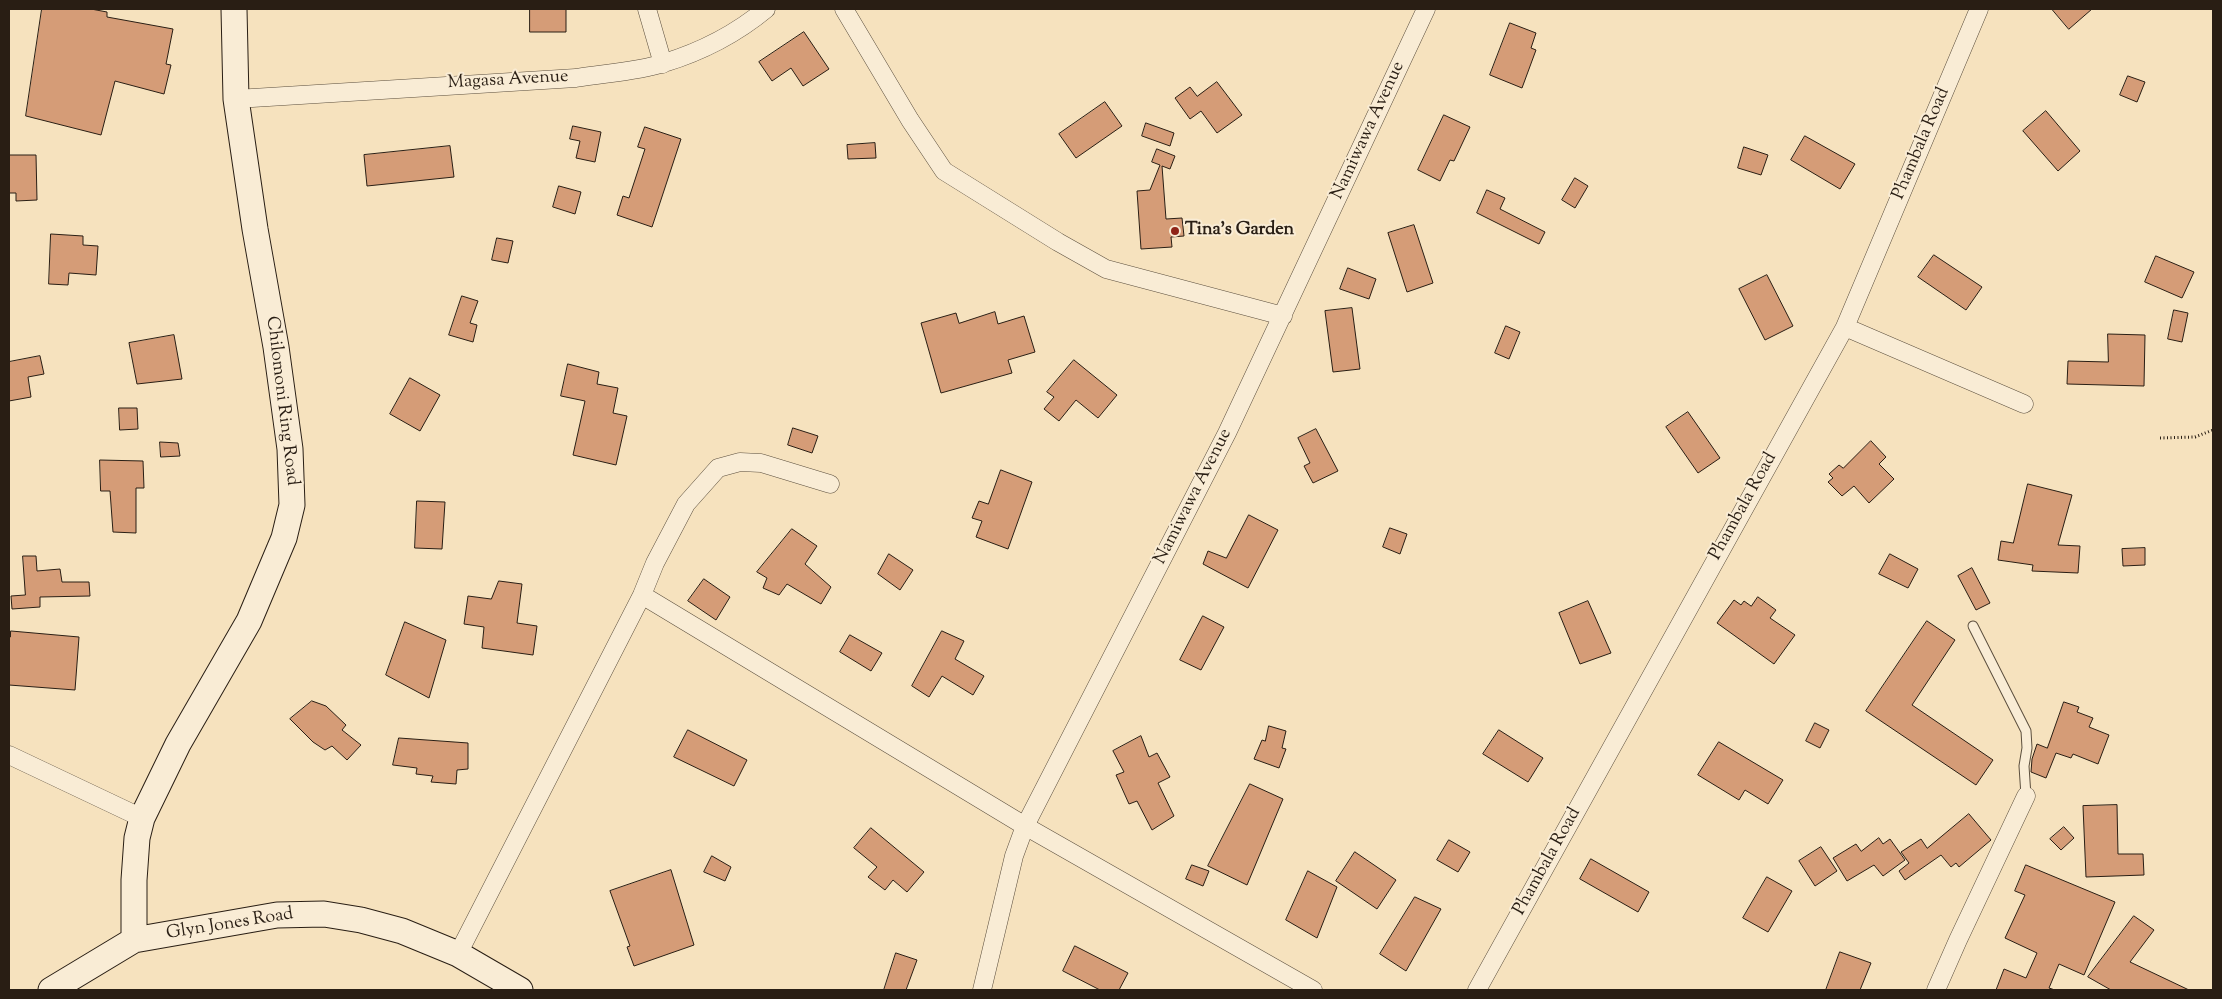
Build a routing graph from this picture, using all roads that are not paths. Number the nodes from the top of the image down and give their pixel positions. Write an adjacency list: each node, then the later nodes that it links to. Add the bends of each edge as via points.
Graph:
1 (234, 9): 8 (street, Chilomoni Ring Road)
2 (647, 9): 7 (street)
3 (766, 9): 7 (street, Magasa Avenue, via 709,45)
4 (844, 9): 9 (street, via 944,171 1106,269)
5 (1426, 9): 9 (street, Namiwawa Avenue)
6 (1979, 9): 10 (street, Phambala Road)
7 (663, 64): 8 (street, Magasa Avenue, via 576,78)
8 (236, 99): 17 (street, Chilomoni Ring Road, via 276,347 290,449 292,505 284,538 249,621 178,744)
9 (1283, 316): 18 (street, Namiwawa Avenue, via 1227,434)
10 (1844, 327): 11 (street); 25 (street, Phambala Road)
11 (2024, 404)
12 (830, 484): 13 (street, via 761,463 740,462 718,468 686,504 655,563)
13 (642, 596): 18 (street); 20 (street)
14 (1973, 626): 16 (lane, via 2026,731)
15 (9, 755): 17 (street)
16 (2026, 796): 26 (street)
17 (142, 818): 19 (street, Chilomoni Ring Road, via 134,880)
18 (1025, 826): 23 (street, Namiwawa Avenue, via 1014,856); 24 (street)
19 (134, 940): 20 (street, Glyn Jones Road, via 277,915 324,914 402,932); 21 (street)
20 (458, 954): 22 (street, Glyn Jones Road)
21 (51, 990)
22 (520, 990)
23 (982, 990)
24 (1313, 990)
25 (1477, 990)
26 (1936, 990)

